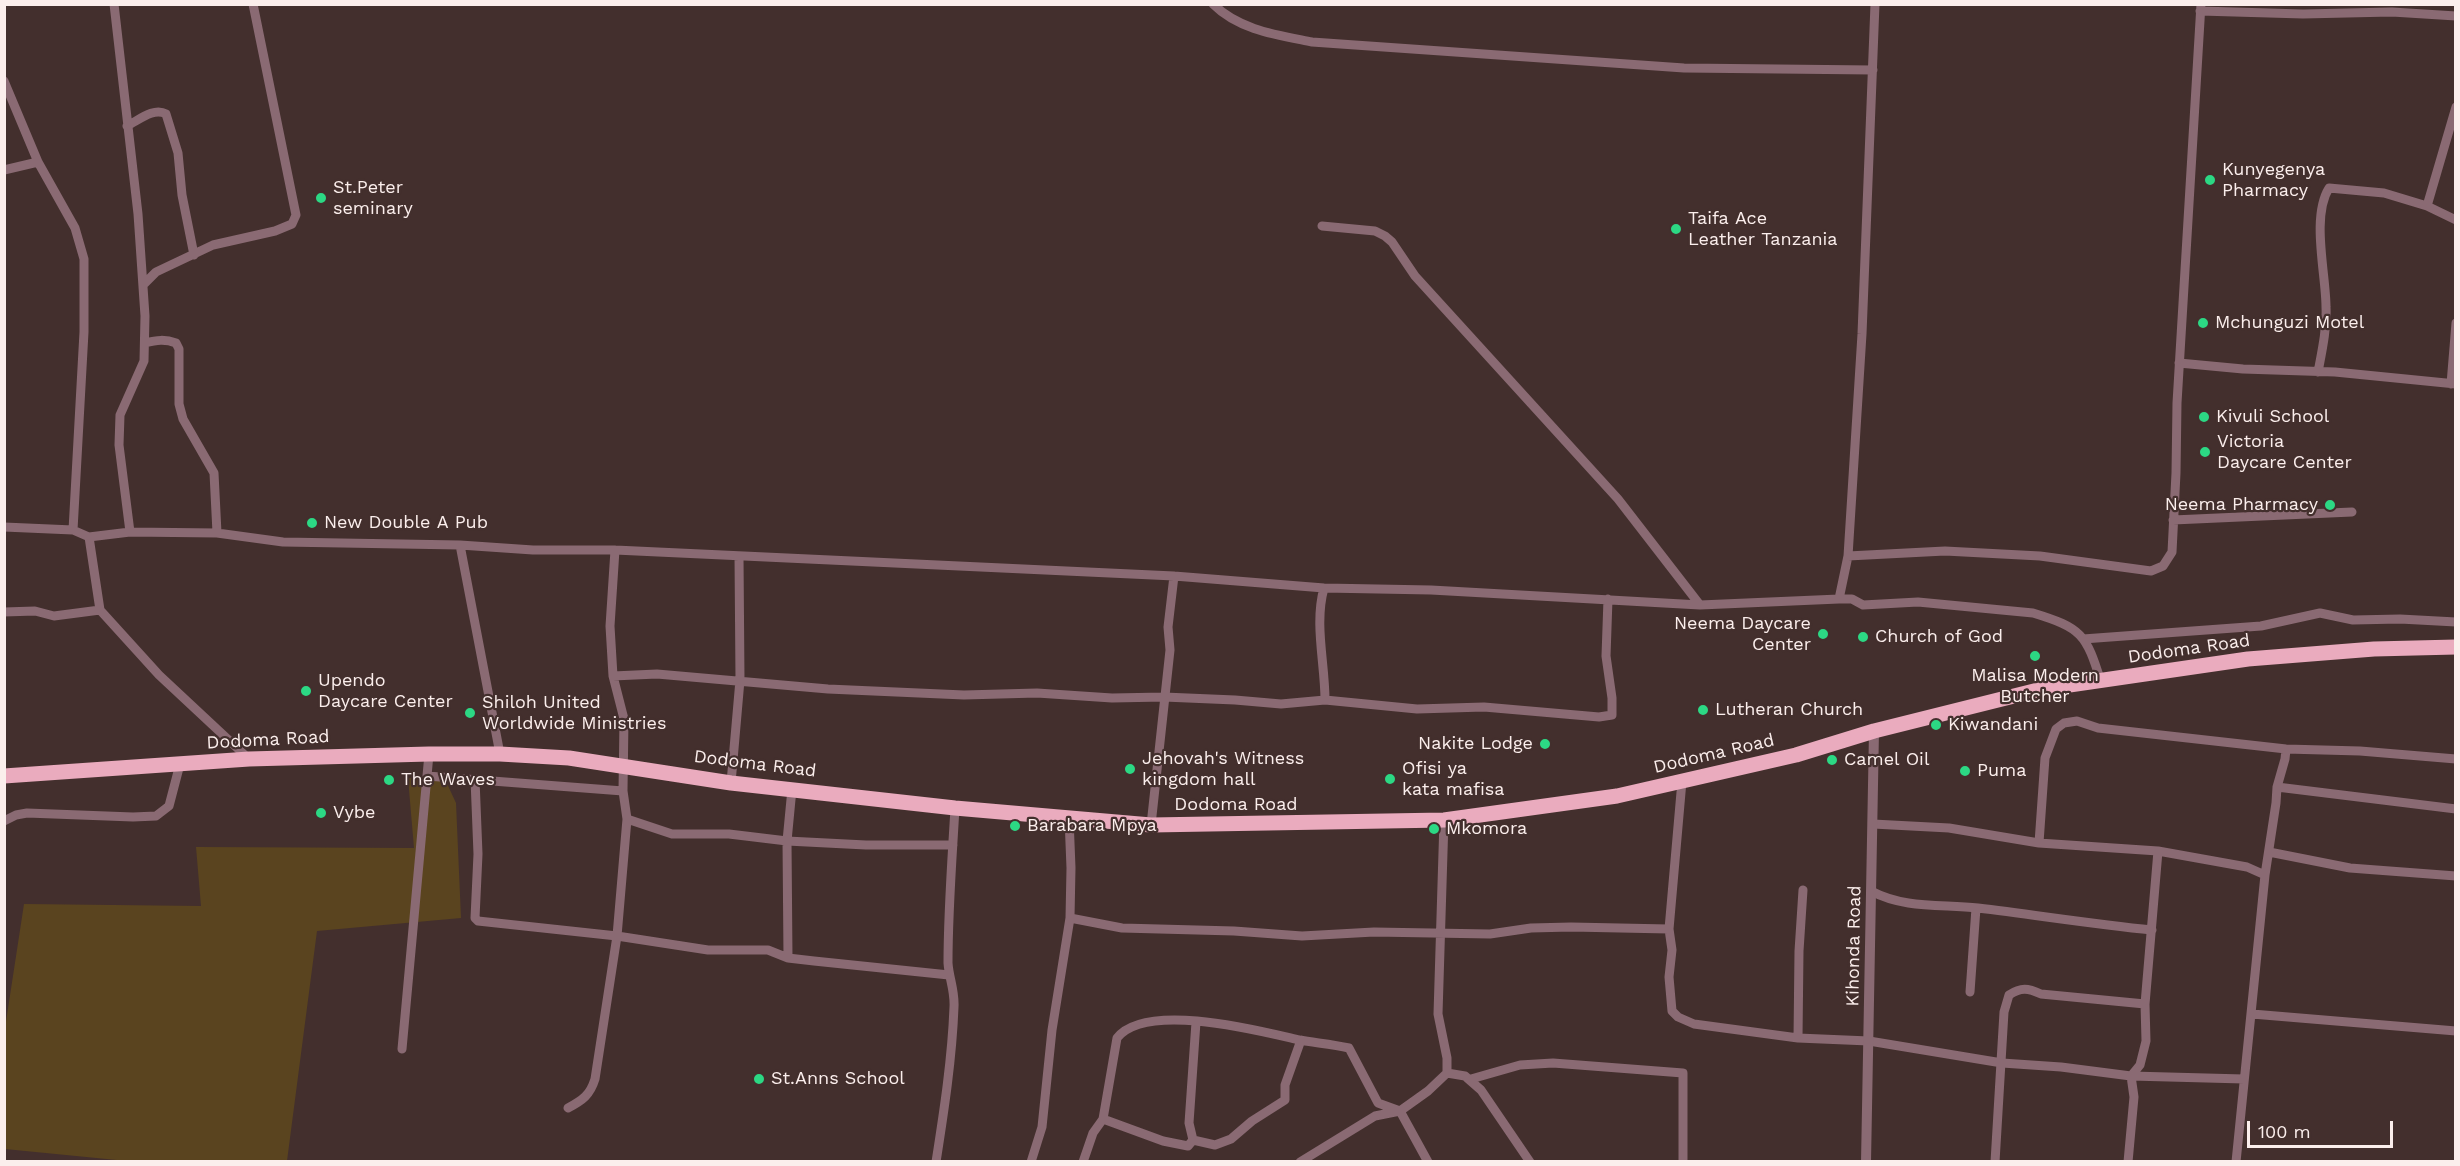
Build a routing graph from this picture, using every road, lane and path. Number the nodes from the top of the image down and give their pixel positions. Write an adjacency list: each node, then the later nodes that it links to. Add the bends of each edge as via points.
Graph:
1 (114, 4): 11 (street)
2 (253, 4): 17 (street, via 296,215 292,224 284,228 219,243)
3 (1213, 4): 8 (street, via 1220,12 1263,33 1312,42 1684,68)
4 (1875, 4): 8 (street)
5 (2201, 8): 6 (street, via 2303,14); 21 (street)
6 (2392, 8): 7 (street)
7 (2456, 16)
8 (1873, 70): 34 (street)
9 (4, 81): 12 (street)
10 (2456, 107): 14 (street)
11 (127, 126): 17 (street, via 149,114 166,114 178,153); 18 (street)
12 (38, 162): 13 (street); 27 (street, via 75,228 86,271)
13 (4, 170)
14 (2427, 206): 15 (street); 22 (street, via 2384,193 2328,188 2320,233 2326,308)
15 (2456, 220)
16 (1322, 225): 39 (street, via 1375,231 1392,242 1415,276 1618,499)
17 (194, 255): 18 (street, via 156,272)
18 (143, 285): 20 (street)
19 (2456, 323): 23 (street)
20 (146, 343): 28 (street, via 144,361 120,416 119,445); 29 (street, via 162,339 177,343 178,404 214,473)
21 (2179, 363): 22 (street); 25 (street)
22 (2319, 372): 23 (street)
23 (2453, 384)
24 (2352, 512): 25 (street)
25 (2173, 520): 34 (street, via 2172,552 2163,566 2151,572 2016,554 1945,551)
26 (4, 526): 27 (street)
27 (73, 530): 30 (street)
28 (130, 532): 29 (street); 30 (street)
29 (217, 533): 31 (street, via 283,542)
30 (89, 537): 40 (street)
31 (460, 545): 32 (street); 53 (street)
32 (615, 550): 33 (street); 45 (street, via 610,626)
33 (739, 556): 35 (street); 46 (street)
34 (1848, 556): 38 (street)
35 (1174, 576): 36 (street); 48 (street)
36 (1324, 588): 37 (street); 49 (street, via 1319,620)
37 (1608, 599): 39 (street); 49 (street, via 1606,656 1612,716 1484,707 1417,709)
38 (1839, 599): 39 (street); 43 (street, via 1852,599 1863,605 1918,602 2033,614 2077,631)
39 (1700, 605)
40 (100, 610): 41 (street, via 54,616 35,611); 54 (street, via 159,675)
41 (4, 612)
42 (2456, 622): 43 (street, via 2353,620 2320,613 2261,626)
43 (2083, 639): 47 (street, via 2091,650)
44 (2456, 648): 47 (highway, Dodoma Road, via 2374,649 2248,659)
45 (613, 676): 46 (street, via 657,674); 57 (street, via 624,719)
46 (740, 680): 48 (street, via 828,689 964,695); 62 (street)
47 (2101, 682): 50 (highway, Dodoma Road, via 2042,689)
48 (1164, 697): 49 (street, via 1281,704); 73 (street)
49 (1325, 700)
50 (1874, 731): 61 (highway, Dodoma Road); 72 (street, Kihonda Road)
51 (2286, 748): 55 (street); 63 (street); 75 (street, via 2098,728 2084,722 2064,723 2056,729 2045,758)
52 (429, 754): 53 (highway, Dodoma Road); 54 (highway, Dodoma Road); 59 (street)
53 (500, 754): 57 (highway, Dodoma Road)
54 (249, 759): 56 (highway, Dodoma Road)
55 (2456, 759)
56 (180, 764): 58 (highway, Dodoma Road); 71 (street, via 169,806 156,816 27,813)
57 (624, 766): 62 (highway, Dodoma Road); 65 (street)
58 (4, 776)
59 (427, 776): 60 (street); 99 (street)
60 (475, 779): 65 (street); 88 (street, via 475,918)
61 (1682, 781): 70 (highway, Dodoma Road, via 1617,796); 85 (street)
62 (730, 783): 64 (highway, Dodoma Road)
63 (2277, 787): 67 (street); 78 (street)
64 (792, 789): 66 (highway, Dodoma Road); 74 (street)
65 (623, 791): 69 (street)
66 (955, 808): 68 (highway, Dodoma Road); 76 (street)
67 (2456, 809)
68 (1069, 818): 73 (highway, Dodoma Road); 84 (street)
69 (627, 819): 74 (street, via 672,834 729,834); 88 (street)
70 (1444, 820): 73 (highway, Dodoma Road); 87 (street)
71 (4, 821)
72 (1873, 824): 75 (street, via 1949,828); 82 (street, Kihonda Road)
73 (1150, 825)
74 (787, 841): 76 (street); 89 (street)
75 (2039, 843): 77 (street)
76 (953, 845): 90 (street)
77 (2158, 851): 79 (street, via 2247,867); 86 (street)
78 (2269, 852): 79 (street); 80 (street, via 2350,867)
79 (2265, 875): 93 (street)
80 (2456, 876)
81 (1803, 890): 96 (street)
82 (1870, 891): 83 (street, via 1889,901); 98 (street, Kihonda Road)
83 (1976, 908): 86 (street); 91 (street)
84 (1070, 918): 87 (street, via 1122,928 1302,936); 110 (street, via 1042,1127)
85 (1669, 929): 87 (street, via 1570,927 1490,934); 96 (street, via 1670,997 1672,1011 1678,1017 1694,1024)
86 (2152, 930): 92 (street)
87 (1440, 932): 101 (street, via 1438,1014)
88 (617, 936): 89 (street, via 708,950 768,950); 105 (street, via 595,1079 585,1099)
89 (788, 958): 90 (street)
90 (948, 975): 109 (street, via 954,988 954,1007)
91 (1970, 992)
92 (2145, 1004): 100 (street, via 2041,994 2029,988 2018,990 2009,995 2005,1004); 102 (street, via 2144,1050)
93 (2252, 1014): 95 (street); 104 (street)
94 (1196, 1022): 97 (street, via 1247,1027); 107 (street, via 1143,1023 1121,1033 1114,1051); 108 (street, via 1189,1123)
95 (2456, 1030)
96 (1798, 1038): 98 (street)
97 (1300, 1040): 106 (street, via 1349,1048 1378,1103); 108 (street, via 1285,1085 1286,1100 1231,1139 1215,1145)
98 (1869, 1041): 100 (street); 116 (street, Kihonda Road)
99 (402, 1049)
100 (2002, 1063): 102 (street); 117 (street)
101 (1446, 1072): 103 (street); 106 (street)
102 (2132, 1076): 104 (street); 118 (street)
103 (1471, 1079): 114 (street); 115 (street, via 1520,1065 1560,1063 1683,1073)
104 (2244, 1079): 119 (street)
105 (568, 1108)
106 (1400, 1111): 112 (street, via 1375,1116); 113 (street)
107 (1103, 1119): 108 (street, via 1163,1141 1188,1146); 111 (street, via 1093,1133)
108 (1193, 1140)
109 (936, 1161)
110 (1030, 1161)
111 (1083, 1161)
112 (1300, 1161)
113 (1428, 1161)
114 (1530, 1161)
115 (1683, 1161)
116 (1866, 1161)
117 (1995, 1161)
118 (2128, 1161)
119 (2236, 1161)

